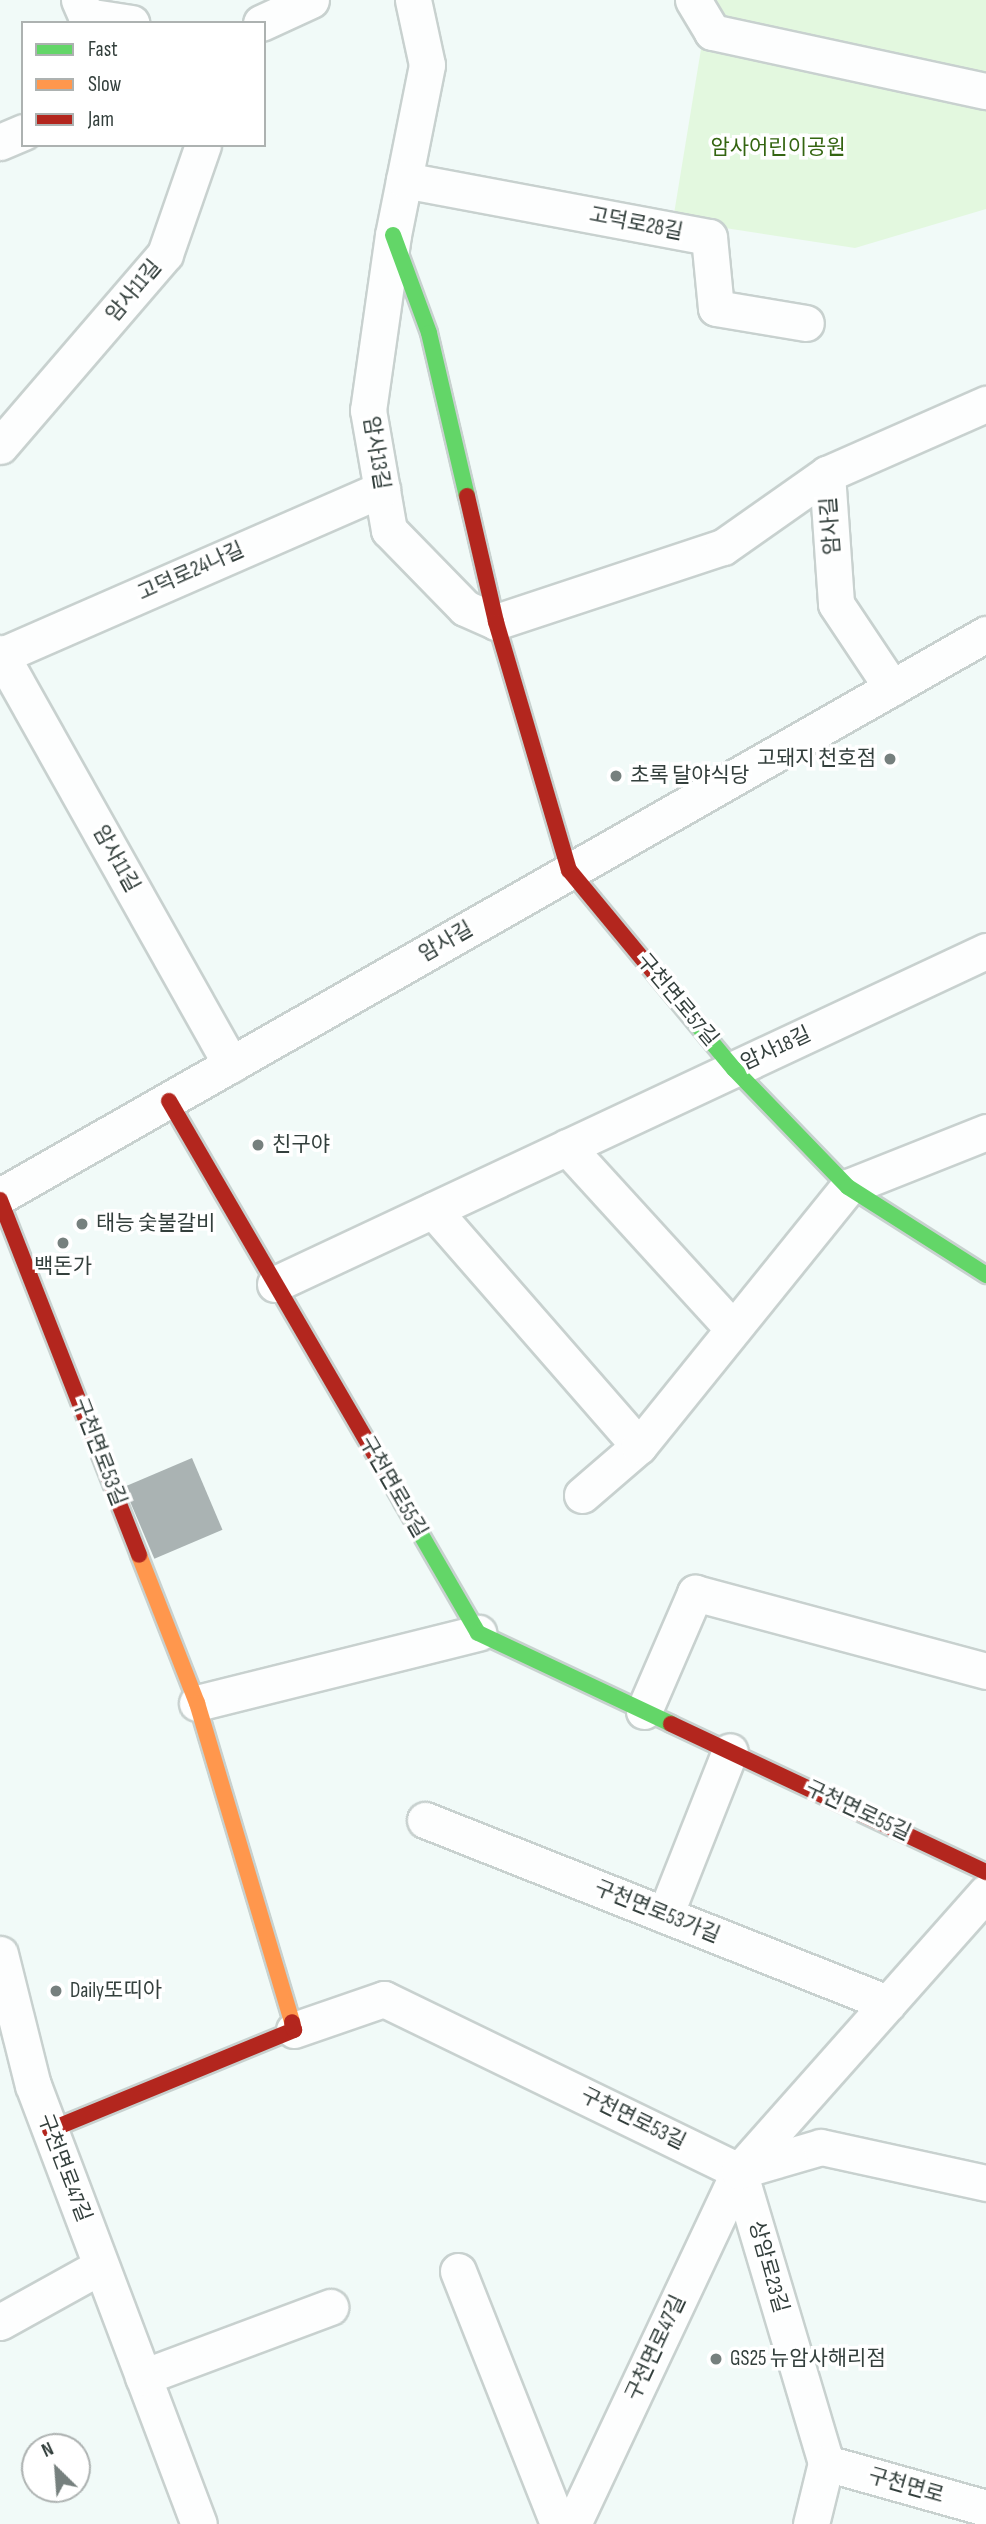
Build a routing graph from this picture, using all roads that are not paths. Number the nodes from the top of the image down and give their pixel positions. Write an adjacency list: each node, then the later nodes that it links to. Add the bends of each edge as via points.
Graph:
1 (79, 0): 5 (street, via 86,16)
2 (311, 0): 6 (street)
3 (414, 0): 11 (street, 암사13길, via 427,65)
4 (694, 0): 7 (street, via 712,32)
5 (118, 21)
6 (265, 21)
7 (986, 91)
8 (21, 133): 9 (street)
9 (0, 142)
10 (201, 147): 15 (street, 암사11길, via 164,254)
11 (404, 180): 12 (street, 암사13길); 13 (street, 고덕로28길, via 709,237 716,308)
12 (393, 235): 17 (street, 암사13길, via 368,410); 18 (street, via 429,332)
13 (806, 323)
14 (986, 404): 16 (street, 암사길)
15 (0, 446)
16 (827, 474): 18 (street, 암사길, via 723,547); 21 (street, 암사길, via 836,604)
17 (382, 489): 18 (street, 암사13길, via 389,530 465,608); 20 (street, 고덕로24나길)
18 (496, 622): 22 (street)
19 (986, 634): 21 (street, 암사길)
20 (0, 655): 24 (street, 암사11길)
21 (892, 688): 22 (street, 암사길)
22 (569, 870): 24 (street, 암사길); 25 (street, 구천면로57길)
23 (986, 951): 25 (street, 암사18길)
24 (231, 1066): 26 (street, 암사길)
25 (734, 1069): 28 (street, 암사18길); 29 (street, 구천면로57길)
26 (169, 1101): 30 (street, 암사길); 33 (street, 구천면로55길)
27 (986, 1132): 29 (street)
28 (567, 1147): 31 (street, 암사18길); 34 (street)
29 (848, 1186): 32 (street, 구천면로57길); 34 (street)
30 (0, 1198): 39 (street, 구천면로53길)
31 (433, 1210): 33 (street, 암사18길); 35 (street)
32 (986, 1275)
33 (275, 1284): 37 (street, 구천면로55길)
34 (733, 1329): 35 (street)
35 (639, 1446): 36 (street)
36 (582, 1495)
37 (478, 1633): 39 (street); 40 (street, 구천면로55길)
38 (986, 1671): 40 (street, via 695,1593)
39 (197, 1703): 48 (street, 구천면로53길)
40 (644, 1711): 41 (street, 구천면로55길)
41 (730, 1751): 43 (street, 구천면로55길); 45 (street)
42 (425, 1820): 45 (street, 구천면로53가길)
43 (986, 1872)
44 (986, 1893): 47 (street)
45 (665, 1915): 47 (street, 구천면로53가길)
46 (0, 1954): 49 (street, 구천면로47길)
47 (888, 2003): 50 (street)
48 (294, 2030): 49 (street, 구천면로53길); 50 (street, 구천면로53길, via 384,1999)
49 (50, 2130): 52 (street, 구천면로47길)
50 (739, 2171): 51 (street, via 821,2147); 57 (street, 상암로23길); 61 (street, 구천면로47길)
51 (986, 2183)
52 (101, 2266): 55 (street); 56 (street, 구천면로47길)
53 (458, 2271): 60 (street)
54 (330, 2307): 56 (street)
55 (0, 2322)
56 (143, 2378): 59 (street, 구천면로47길)
57 (825, 2463): 58 (street, 구천면로); 62 (street, 상암로23길)
58 (986, 2508)
59 (199, 2524)
60 (558, 2524)
61 (573, 2524)
62 (811, 2524)

